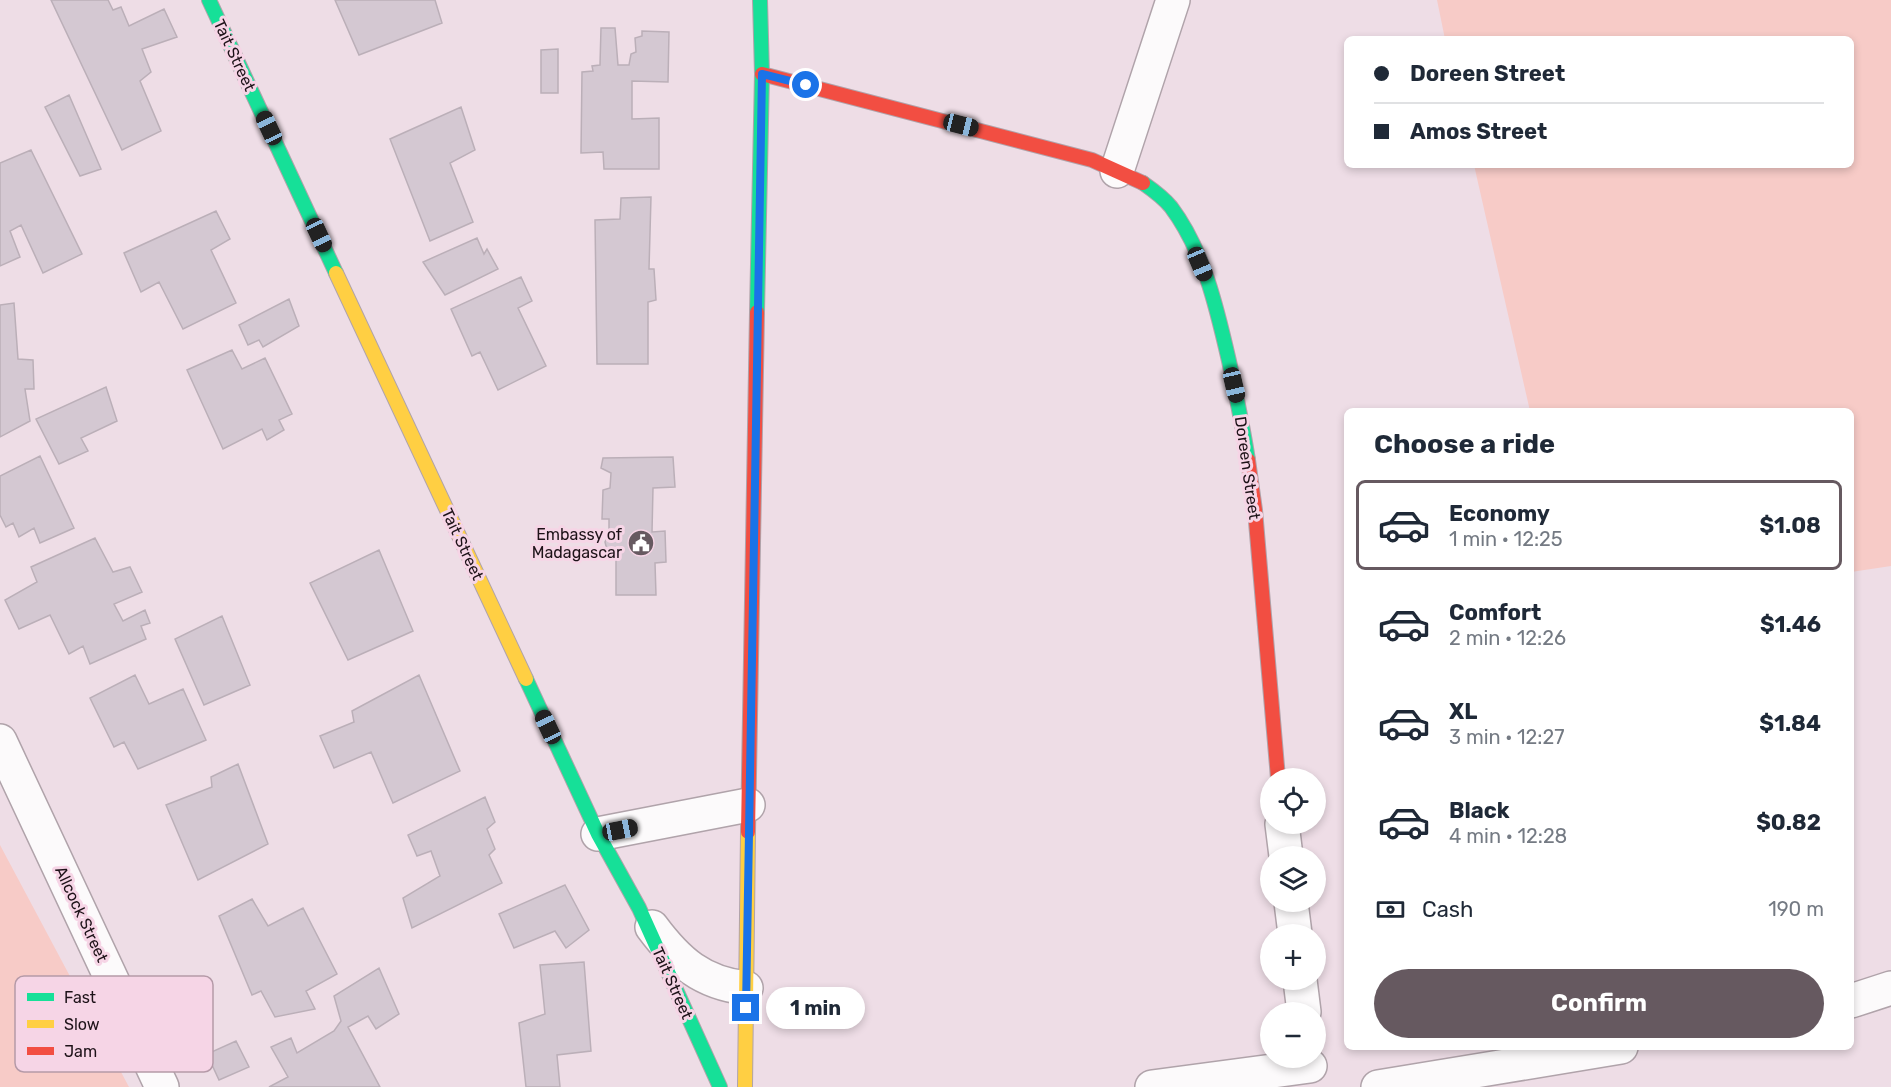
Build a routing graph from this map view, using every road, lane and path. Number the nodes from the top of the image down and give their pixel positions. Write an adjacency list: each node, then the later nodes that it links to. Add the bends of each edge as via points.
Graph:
1 (209, 0): 9 (street, Tait Street)
2 (760, 0): 4 (street)
3 (1173, 0): 5 (street)
4 (762, 74): 5 (street, Doreen Street, via 1005,136 1092,160); 8 (street)
5 (1117, 171): 7 (street, Doreen Street, via 1137,179 1170,206 1187,232 1221,327 1243,424 1255,510)
6 (0, 741): 11 (street, Allcock Street)
7 (1277, 768)
8 (748, 805): 9 (street); 12 (street)
9 (598, 834): 10 (street, Tait Street)
10 (639, 908): 12 (street, via 667,947 685,964 716,983); 19 (street, Tait Street)
11 (110, 976)
12 (746, 988): 20 (street)
13 (1891, 988): 14 (street)
14 (1854, 1000)
15 (1603, 1050): 22 (street)
16 (1310, 1070): 21 (street)
17 (155, 1072): 18 (street, Allcock Street)
18 (162, 1087)
19 (720, 1087)
20 (745, 1087)
21 (1152, 1087)
22 (1377, 1087)

